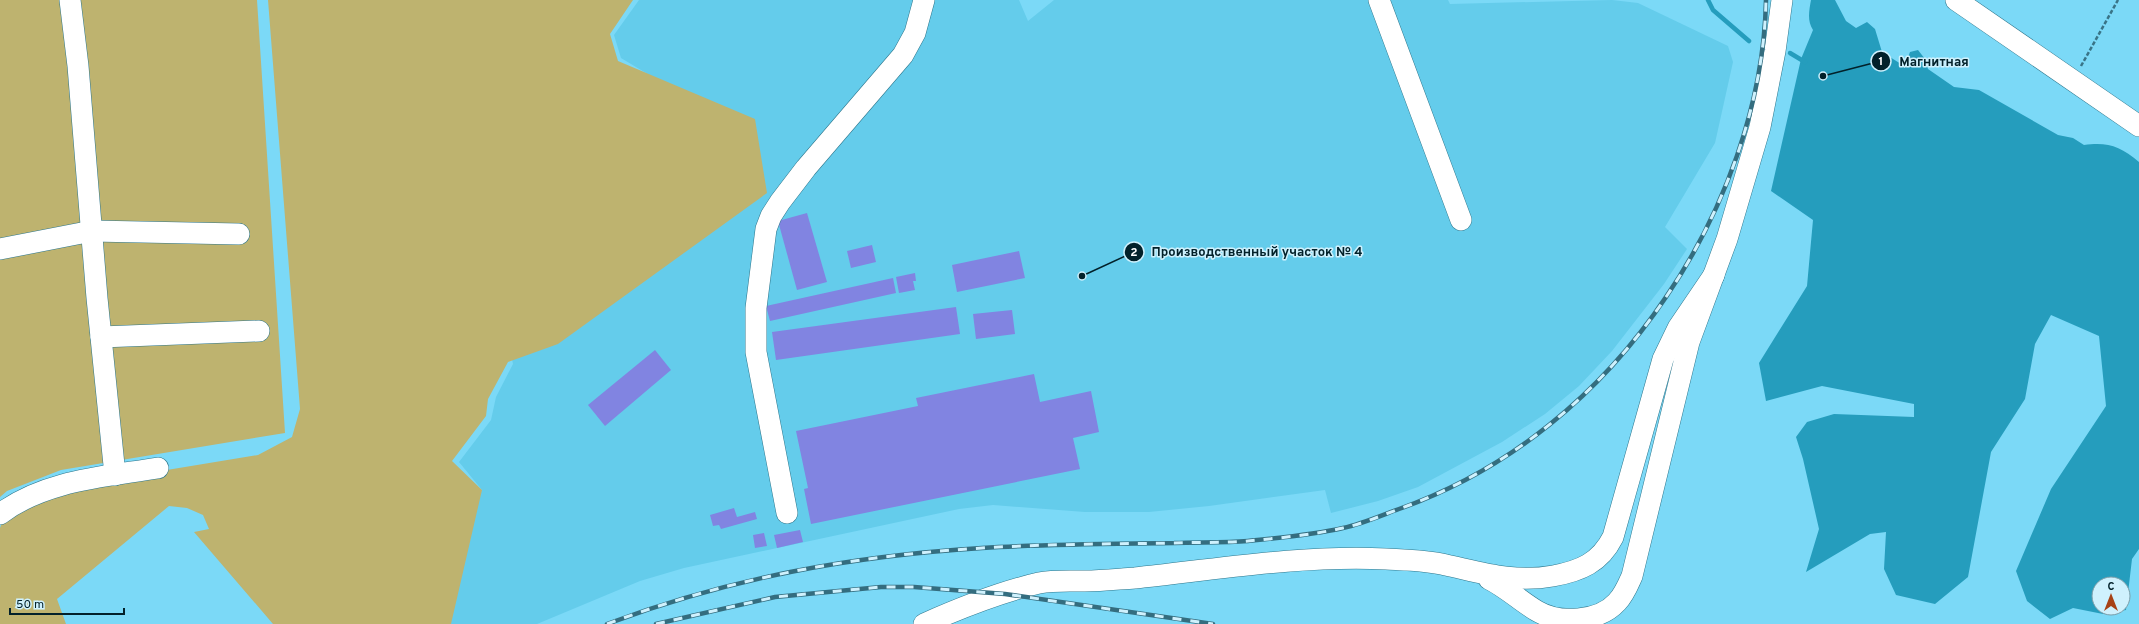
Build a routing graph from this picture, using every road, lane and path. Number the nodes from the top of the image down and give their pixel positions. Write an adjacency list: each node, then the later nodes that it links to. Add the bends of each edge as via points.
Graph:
1 (70, 0): 10 (lane)
2 (924, 0): 18 (lane, via 915,33 903,55 806,168 774,212 766,229 756,308 756,352)
3 (1379, 0): 9 (lane)
4 (1782, 0): 13 (lane, via 1760,127)
5 (1956, 0): 7 (lane)
6 (2118, 0): 7 (path)
7 (2073, 82): 8 (lane)
8 (2139, 126)
9 (1461, 220)
10 (92, 231): 11 (lane); 12 (lane); 15 (lane)
11 (239, 234)
12 (0, 249)
13 (1714, 275): 20 (lane, via 1667,349 1607,549 1590,565 1552,576 1495,577); 20 (lane, via 1689,342 1632,576 1625,592 1616,603 1590,618 1555,617 1538,612 1510,590)
14 (259, 331): 15 (lane)
15 (101, 337): 17 (lane)
16 (158, 468): 17 (lane)
17 (115, 475): 19 (lane, via 59,484)
18 (787, 513)
19 (0, 514)
20 (1472, 571): 21 (lane, via 1417,560 1346,558 1216,567 1107,580 1042,582 1018,588)
21 (924, 624)

